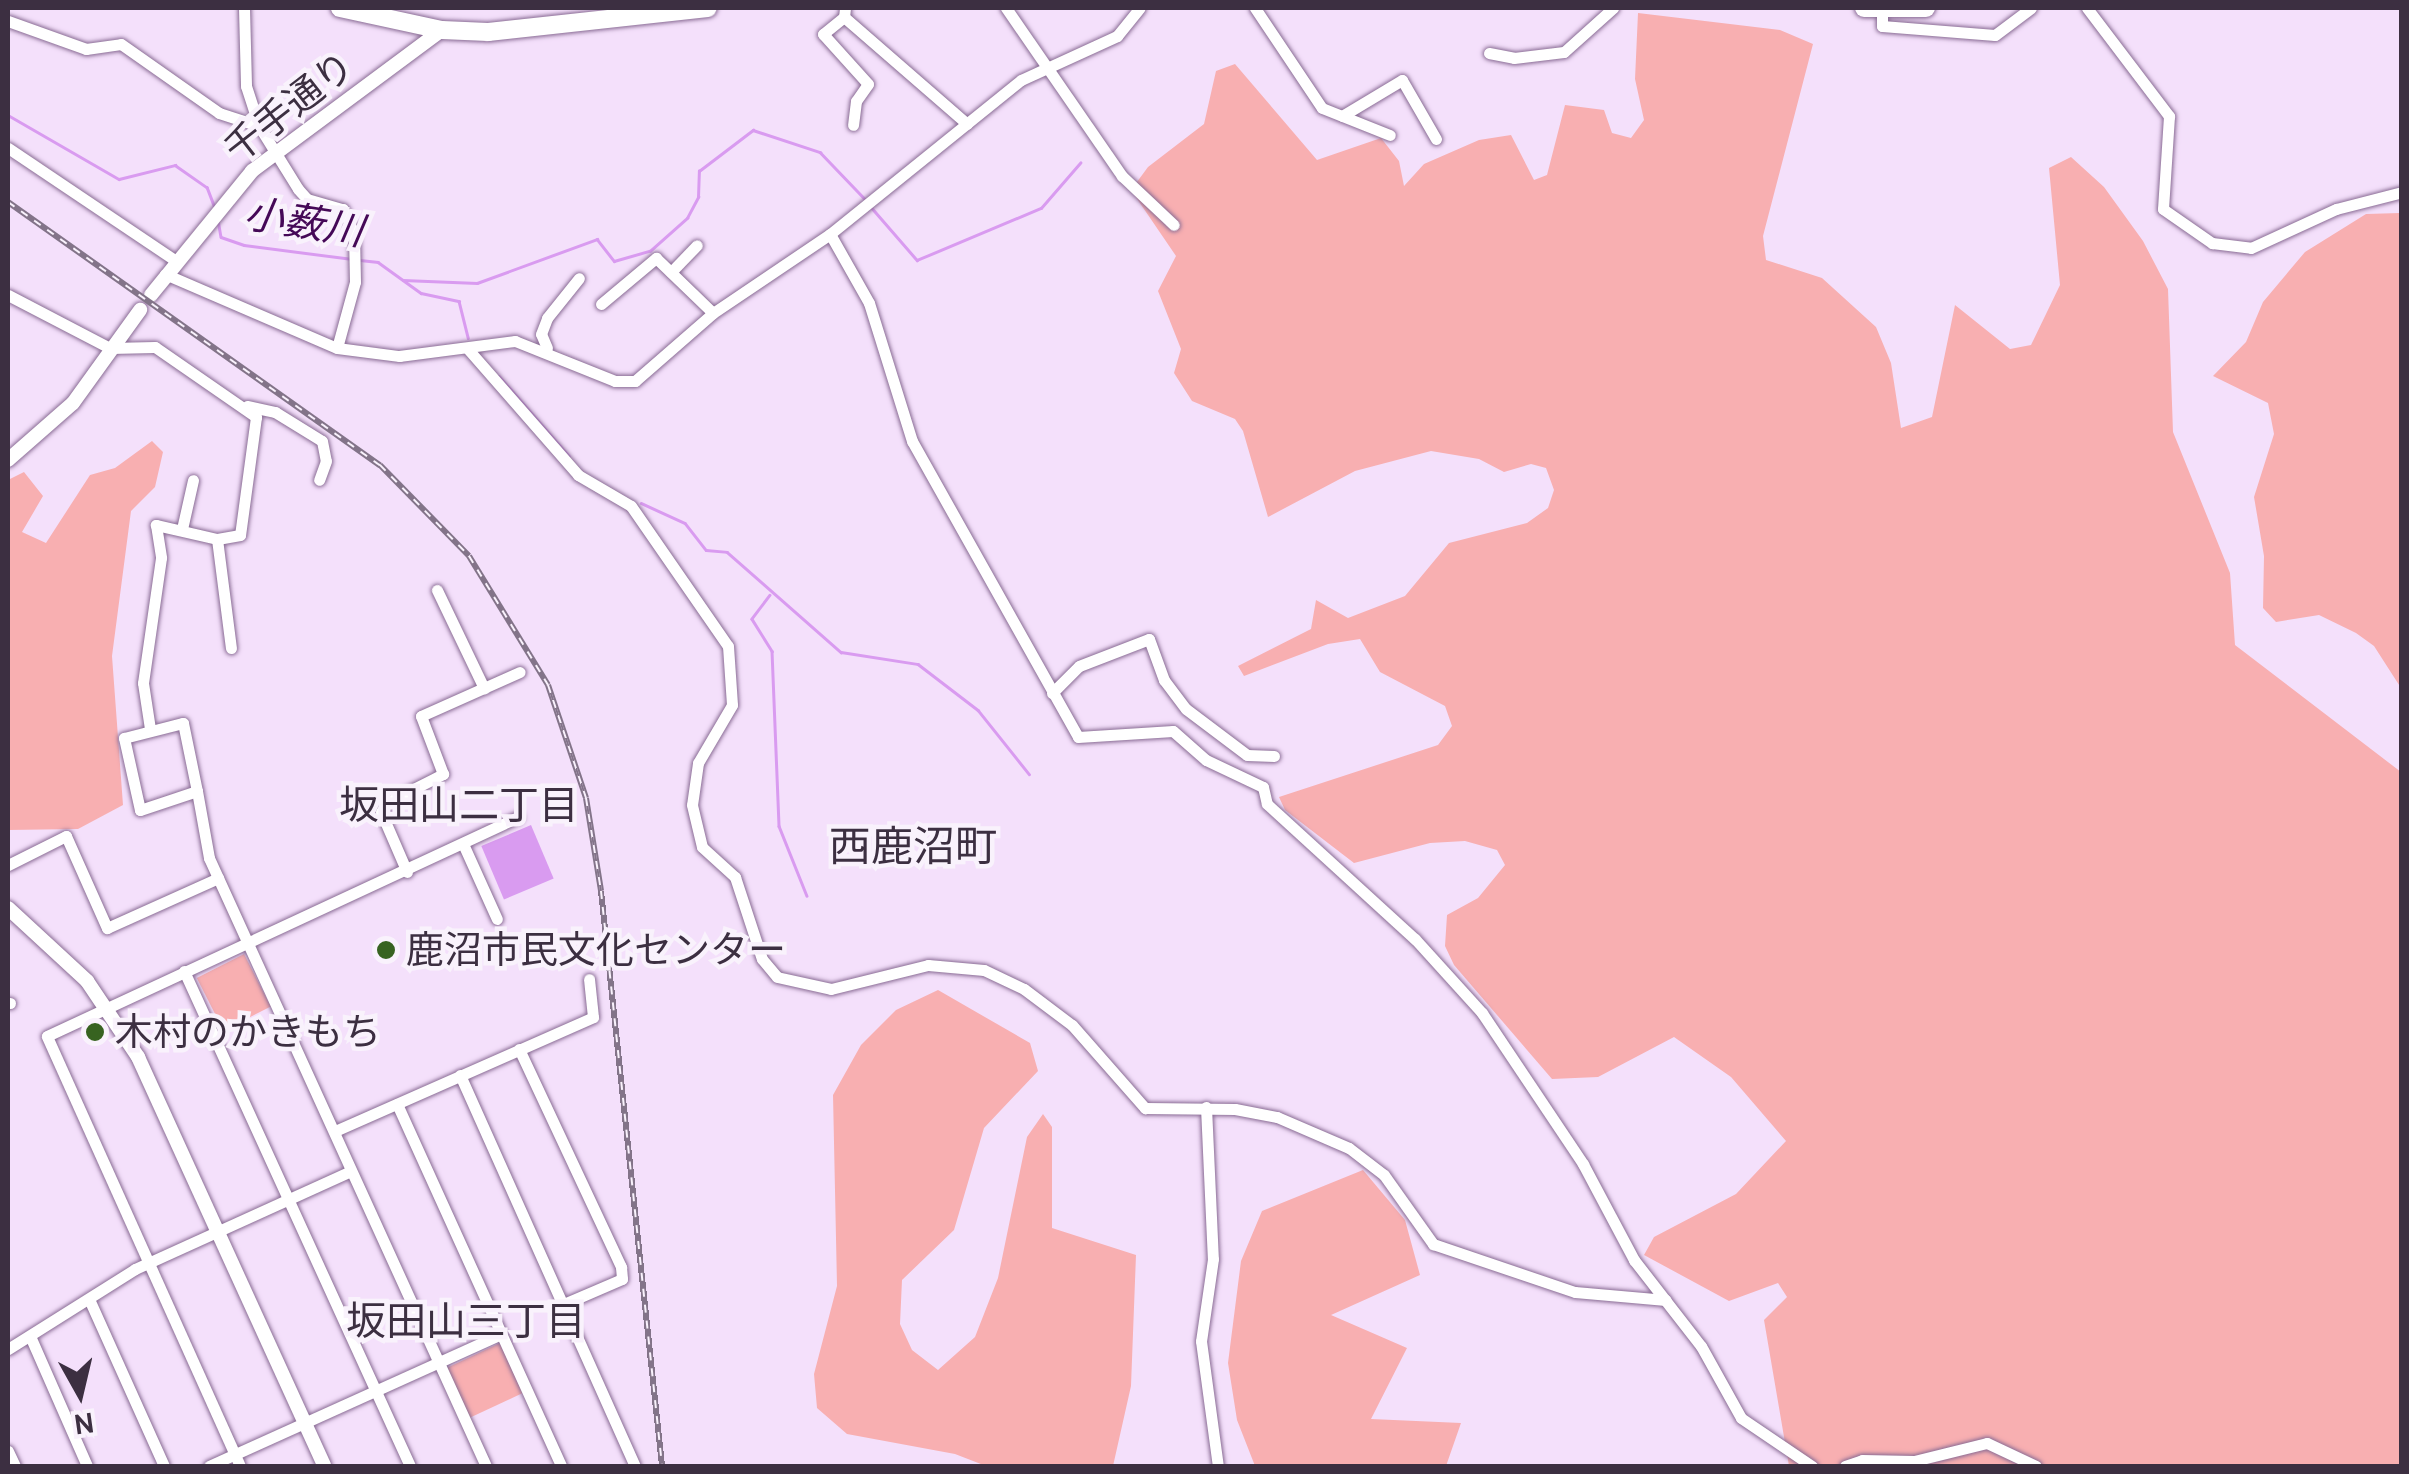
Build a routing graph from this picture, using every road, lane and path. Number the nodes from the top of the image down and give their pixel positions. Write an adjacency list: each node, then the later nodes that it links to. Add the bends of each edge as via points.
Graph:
1 (244, 8): 21 (street, via 246,86)
2 (340, 8): 15 (main road)
3 (708, 8): 12 (main road)
4 (1006, 8): 17 (street)
5 (1140, 8): 17 (street, via 1117,36)
6 (1255, 8): 18 (street, via 1322,108)
7 (1613, 8): 16 (street, via 1564,52 1514,58)
8 (1873, 8): 9 (main road); 10 (street, via 1882,26 1979,35 1996,34)
9 (1926, 8)
10 (2031, 8)
11 (2086, 8): 26 (street, via 2169,116 2163,209 2212,244 2252,248 2336,209)
12 (636, 12): 15 (main road)
13 (845, 12): 19 (street); 20 (street, via 823,34 868,84 856,101)
14 (8, 21): 21 (street, via 86,49 122,44 218,114)
15 (442, 30): 25 (street, 千手通り)
16 (1489, 53)
17 (1046, 66): 19 (street); 27 (street, via 1122,176)
18 (1342, 116): 22 (street); 23 (street, via 1402,80)
19 (967, 124): 28 (street)
20 (853, 125)
21 (259, 126): 25 (street)
22 (1390, 134)
23 (1436, 139)
24 (8, 148): 30 (street)
25 (274, 153): 30 (street, 千手通り); 40 (street, via 307,199 343,210 354,234 355,282)
26 (2402, 192)
27 (1174, 225)
28 (830, 234): 38 (street); 53 (street, via 868,303 912,440)
29 (698, 246): 31 (street)
30 (176, 261): 32 (street, 千手通り)
31 (671, 272): 36 (street, via 656,258); 38 (street)
32 (166, 274): 34 (street, 千手通り); 40 (street)
33 (579, 278): 42 (street, via 547,318 541,334)
34 (152, 294)
35 (8, 295): 39 (street)
36 (601, 304)
37 (140, 310): 39 (street)
38 (713, 313): 42 (street, via 635,381 615,381)
39 (110, 348): 43 (street, via 155,348); 44 (street, via 73,403)
40 (337, 348): 41 (street, via 399,356)
41 (467, 348): 42 (street, via 515,341); 71 (street, via 578,475 631,506 728,646 732,705 698,763 692,806 702,846 736,877 770,971 831,989 928,965 984,970 1024,989 1072,1025 1146,1108)
42 (546, 348)
43 (243, 405): 46 (street, via 275,412 322,441 326,461); 48 (street, via 258,424 247,466 247,522 240,535)
44 (8, 460)
45 (193, 480): 47 (street)
46 (319, 480)
47 (182, 529): 48 (street); 54 (street, via 156,525 160,558 143,683)
48 (217, 539): 50 (street)
49 (437, 590): 52 (street)
50 (232, 648)
51 (520, 672): 52 (street)
52 (484, 688): 60 (street, via 421,716 443,774 383,806)
53 (1052, 693): 55 (street, via 1079,666 1149,639 1164,680 1186,709 1247,755); 78 (street, via 1078,737 1173,731 1206,760 1263,787 1267,804 1415,939 1482,1012)
54 (150, 729): 56 (street, via 184,723); 56 (street, via 124,738 140,810)
55 (1274, 756)
56 (198, 790): 61 (street)
57 (518, 817): 58 (street)
58 (464, 846): 60 (street); 63 (street)
59 (8, 864): 61 (street, via 66,836 108,928)
60 (407, 872): 64 (street)
61 (218, 878): 64 (street)
62 (8, 908): 67 (street, via 75,968)
63 (497, 919)
64 (248, 942): 65 (street); 72 (street)
65 (184, 970): 67 (street); 74 (street)
66 (589, 979): 68 (street, via 594,1017)
67 (106, 1007): 75 (street, via 138,1057); 76 (street, via 50,1032 46,1041)
68 (519, 1049): 69 (street); 79 (street, via 621,1267 622,1280)
69 (460, 1076): 70 (street); 79 (street)
70 (397, 1104): 72 (street); 80 (street)
71 (1206, 1107): 78 (street, via 1278,1117 1350,1148 1400,1191 1434,1244 1575,1292); 97 (street, via 1213,1259 1201,1341)
72 (335, 1131): 73 (street)
73 (351, 1171): 74 (street); 83 (street)
74 (288, 1198): 75 (street); 84 (street)
75 (218, 1230): 76 (street); 85 (street)
76 (147, 1263): 77 (street); 87 (street)
77 (89, 1300): 81 (street); 90 (street)
78 (1666, 1300): 98 (street, via 1741,1418)
79 (564, 1304): 96 (street)
80 (501, 1334): 83 (street); 95 (street)
81 (30, 1336): 82 (street); 89 (street)
82 (8, 1349)
83 (440, 1363): 84 (street); 94 (street)
84 (376, 1391): 85 (street); 93 (street)
85 (304, 1424): 87 (street); 92 (street)
86 (8, 1451): 88 (street)
87 (237, 1461): 91 (street)
88 (15, 1466)
89 (87, 1466)
90 (164, 1466)
91 (209, 1466)
92 (324, 1466)
93 (410, 1466)
94 (486, 1466)
95 (561, 1466)
96 (635, 1466)
97 (1218, 1466)
98 (1812, 1466)
99 (1845, 1466): 100 (street, via 1914,1461 1988,1443)
100 (2036, 1466)

